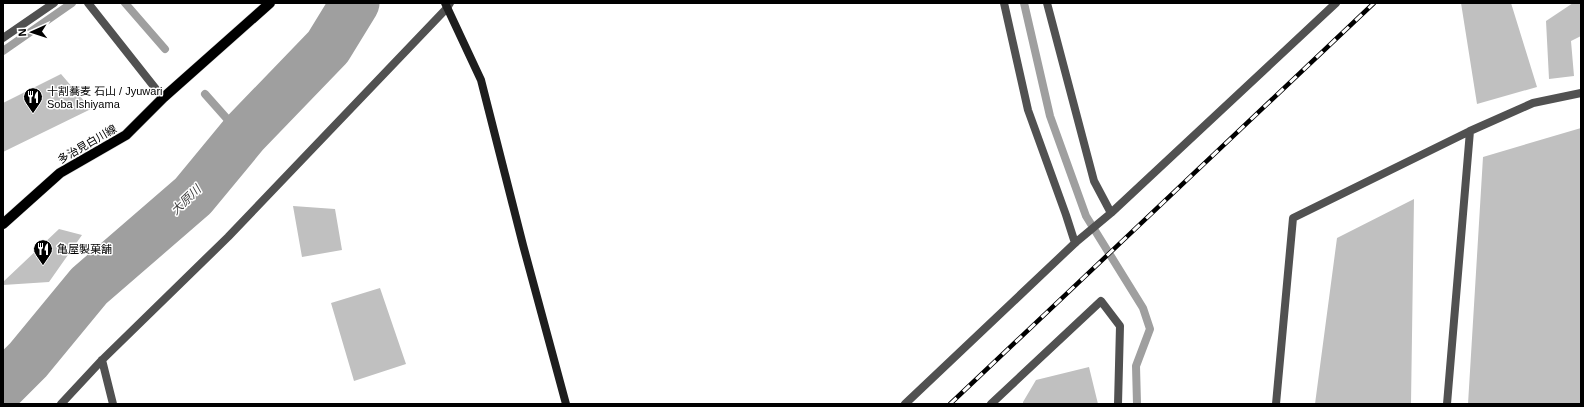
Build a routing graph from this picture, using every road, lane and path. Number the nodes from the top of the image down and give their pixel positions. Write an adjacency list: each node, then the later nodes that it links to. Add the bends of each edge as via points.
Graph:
1 (54, 3): 8 (street)
2 (88, 3): 10 (street)
3 (270, 3): 10 (main road, 多治見白川線)
4 (1004, 3): 14 (street, via 1028,110)
5 (1047, 3): 12 (street, via 1094,181)
6 (1336, 3): 12 (street)
7 (447, 5): 15 (street, via 228,238); 18 (street, via 481,80)
8 (3, 38)
9 (1581, 92): 11 (street, via 1533,103)
10 (163, 98): 13 (main road, 多治見白川線, via 126,136 60,173)
11 (1470, 132): 22 (street, via 1293,218); 23 (street)
12 (1112, 213): 14 (street)
13 (3, 224)
14 (1074, 243): 19 (street)
15 (102, 360): 16 (street); 17 (street)
16 (60, 404)
17 (113, 404)
18 (566, 404)
19 (905, 404)
20 (992, 404): 21 (street, via 1100,301 1120,326)
21 (1118, 404)
22 (1276, 404)
23 (1447, 404)

